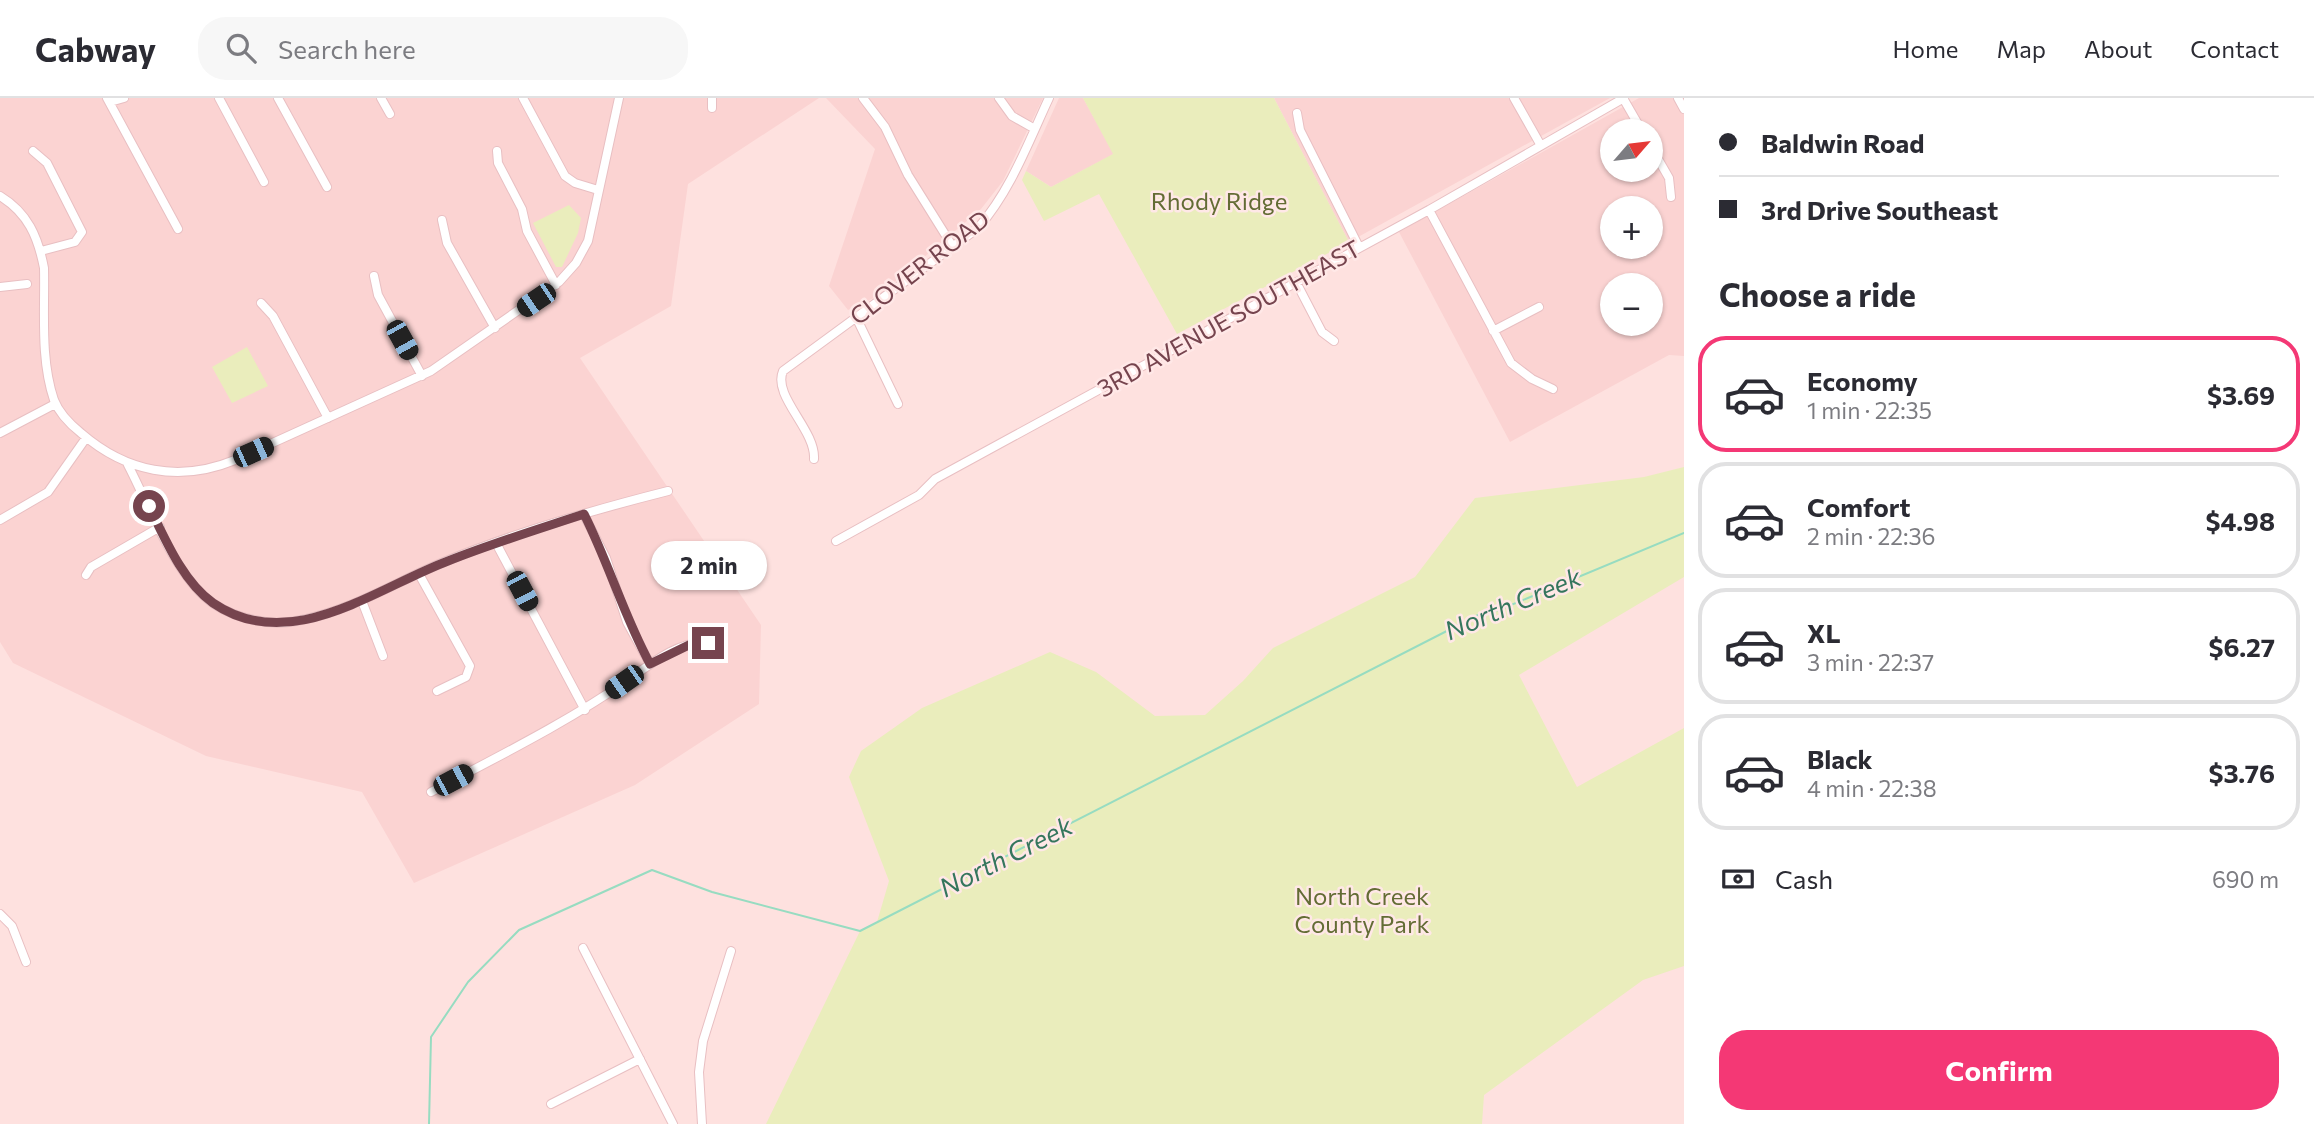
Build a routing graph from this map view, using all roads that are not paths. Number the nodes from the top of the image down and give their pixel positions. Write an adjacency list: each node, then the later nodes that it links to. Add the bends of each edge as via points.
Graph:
1 (124, 98): 14 (street)
2 (219, 98): 25 (street)
3 (278, 98): 26 (street)
4 (381, 98): 18 (street)
5 (523, 98): 27 (street, via 565,176)
6 (618, 98): 27 (street)
7 (712, 98): 15 (street)
8 (863, 98): 33 (street, via 885,127 908,175)
9 (999, 98): 20 (street, via 1012,116)
10 (1049, 98): 20 (street, CLOVER ROAD)
11 (1514, 98): 21 (street)
12 (1624, 98): 19 (street); 21 (street, 3RD AVENUE SOUTHEAST)
13 (1678, 98): 16 (street)
14 (109, 100): 32 (street)
15 (712, 108)
16 (1684, 110)
17 (1297, 113): 34 (street, via 1300,130)
18 (390, 114)
19 (1636, 119)
20 (1035, 128): 33 (street, CLOVER ROAD, via 996,207)
21 (1540, 144): 30 (street, 3RD AVENUE SOUTHEAST)
22 (33, 151): 35 (street, via 47,163 82,232 75,242)
23 (497, 151): 39 (street, via 527,231)
24 (1663, 168): 29 (street)
25 (264, 182)
26 (327, 187)
27 (598, 190): 39 (street, via 588,241)
28 (0, 196): 35 (street, via 27,220)
29 (1671, 197)
30 (1429, 210): 34 (street, 3RD AVENUE SOUTHEAST); 45 (street)
31 (442, 220): 44 (street, via 447,243)
32 (178, 229)
33 (953, 247): 43 (street, CLOVER ROAD)
34 (1359, 247): 37 (street, 3RD AVENUE SOUTHEAST)
35 (41, 251): 49 (street, via 46,370)
36 (374, 276): 47 (street, via 377,295)
37 (1296, 282): 46 (street, via 1322,332); 60 (street, 3RD AVENUE SOUTHEAST, via 935,479 919,495)
38 (27, 284): 40 (street)
39 (556, 285): 44 (street)
40 (0, 287)
41 (261, 303): 51 (street, via 273,316)
42 (1539, 307): 45 (street)
43 (857, 319): 50 (street); 54 (street, CLOVER ROAD, via 780,376 813,444)
44 (495, 328): 47 (street)
45 (1493, 331): 48 (street, via 1511,363)
46 (1334, 341)
47 (422, 376): 51 (street)
48 (1553, 389)
49 (55, 404): 52 (street); 53 (street)
50 (898, 404)
51 (328, 418): 55 (street, via 214,468 187,472)
52 (0, 433)
53 (86, 438): 55 (street); 58 (street, via 48,492)
54 (814, 459)
55 (128, 465): 59 (street)
56 (668, 491): 57 (street)
57 (584, 514): 61 (street); 67 (street, via 607,558 627,622)
58 (0, 520)
59 (160, 527): 63 (street, via 91,567); 64 (street, via 196,587 234,614 283,623)
60 (836, 541)
61 (496, 543): 62 (street); 69 (street)
62 (419, 574): 64 (street); 68 (street, via 470,666 466,677)
63 (86, 575)
64 (362, 601): 66 (street)
65 (708, 643): 67 (street, via 693,643)
66 (383, 656)
67 (650, 664): 69 (street)
68 (437, 691)
69 (585, 710): 70 (street)
70 (431, 792)
71 (0, 914): 74 (street, via 12,926)
72 (583, 948): 75 (street)
73 (731, 951): 78 (street, via 703,1041 699,1072)
74 (26, 962)
75 (640, 1059): 76 (street); 77 (street)
76 (551, 1104)
77 (673, 1124)
78 (702, 1124)

